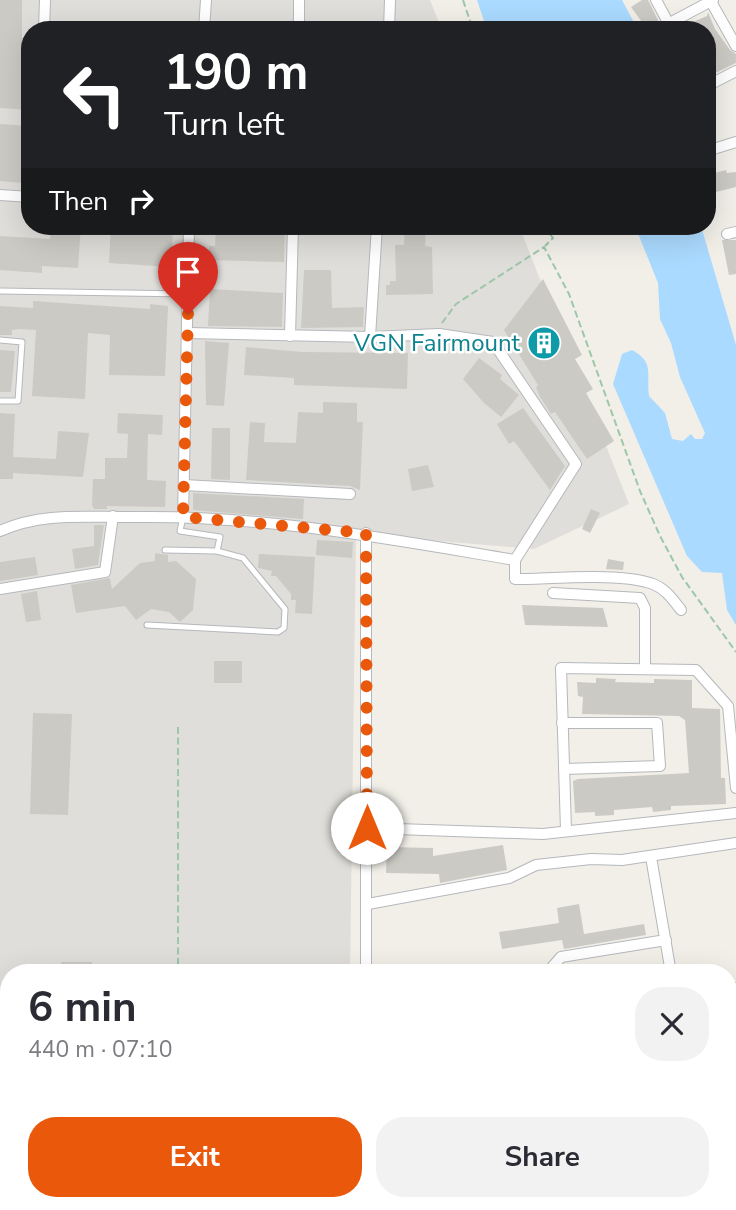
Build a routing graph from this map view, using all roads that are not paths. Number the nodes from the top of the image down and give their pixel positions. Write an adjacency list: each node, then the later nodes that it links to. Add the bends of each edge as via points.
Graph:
1 (45, 0): 7 (street)
2 (206, 0): 8 (street)
3 (299, 0): 9 (street)
4 (390, 0): 10 (street)
5 (656, 0): 11 (street)
6 (711, 0): 12 (street); 13 (street)
7 (44, 21)
8 (205, 21)
9 (299, 21)
10 (389, 21)
11 (667, 21)
12 (679, 21)
13 (736, 46)
14 (736, 71): 15 (street)
15 (716, 81)
16 (736, 142): 17 (street)
17 (716, 148)
18 (0, 195): 19 (street)
19 (21, 196)
20 (190, 235): 24 (street)
21 (293, 235): 26 (street)
22 (376, 235): 27 (street)
23 (0, 291): 24 (lane)
24 (188, 294): 25 (street)
25 (188, 333): 26 (street); 30 (street)
26 (290, 336): 27 (street)
27 (370, 337): 38 (street, via 439,334 493,342 576,464)
28 (0, 340): 29 (lane, via 22,342 18,401)
29 (0, 401)
30 (184, 485): 31 (street); 33 (street)
31 (350, 494)
32 (113, 516): 33 (street); 34 (street, via 38,518); 39 (street, via 105,572)
33 (183, 517): 35 (street); 37 (lane, via 180,531 220,537)
34 (0, 531)
35 (366, 533): 38 (street); 48 (street)
36 (165, 550): 37 (lane)
37 (217, 551): 42 (lane, via 243,558 253,568 285,609 284,628 278,632)
38 (515, 560): 41 (street, via 515,579 653,583)
39 (0, 589)
40 (553, 593): 43 (street, via 640,598 645,608)
41 (681, 610)
42 (148, 625)
43 (645, 669): 44 (street, via 561,668); 46 (street, via 696,670 728,706)
44 (562, 723): 45 (street); 45 (street, via 657,723 660,766)
45 (564, 769): 49 (street)
46 (736, 788)
47 (736, 813): 49 (street)
48 (367, 828): 49 (street, via 543,834); 52 (street)
49 (566, 830)
50 (736, 843): 51 (street)
51 (651, 857): 52 (street, via 536,865 509,878); 53 (street)
52 (368, 904): 54 (street)
53 (666, 940): 55 (street, via 561,957); 56 (street)
54 (366, 964)
55 (555, 964)
56 (670, 964)

